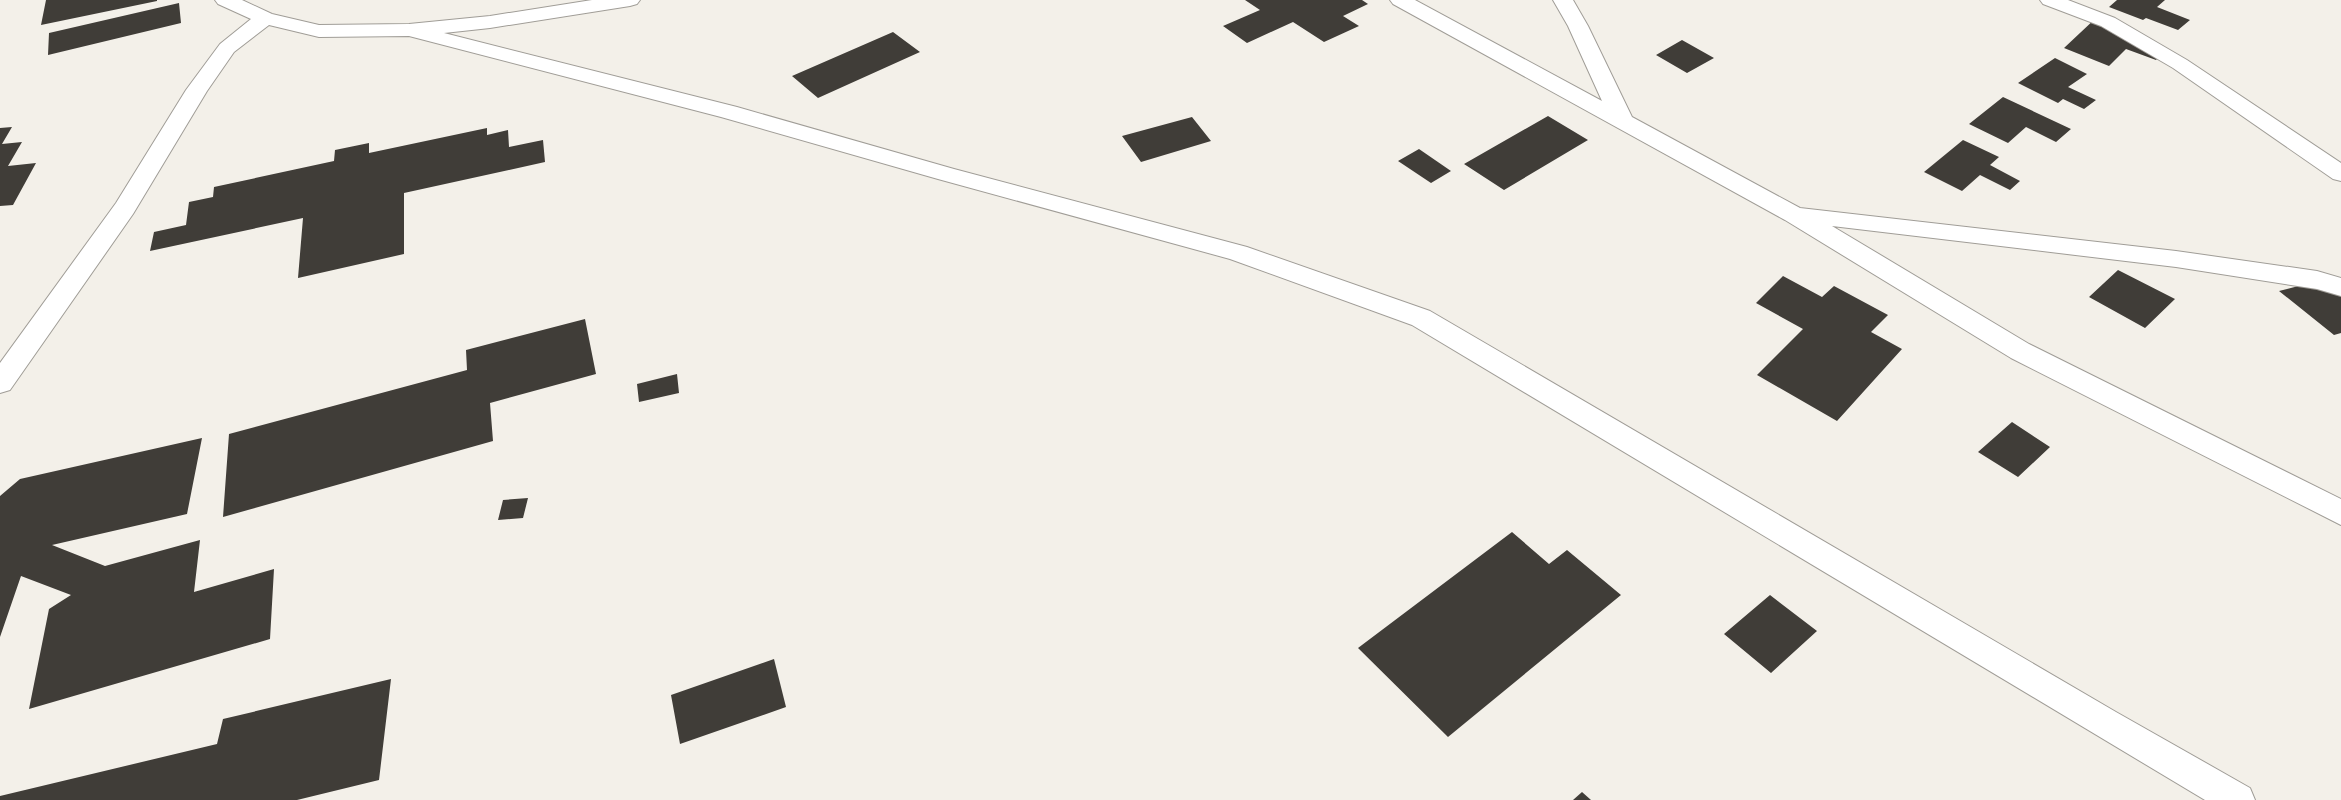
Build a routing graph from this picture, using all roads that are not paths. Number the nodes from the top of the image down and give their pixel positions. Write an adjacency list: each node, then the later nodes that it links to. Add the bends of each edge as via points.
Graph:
1 (225, 0): 6 (lane)
2 (630, 0): 7 (lane, via 490,22)
3 (1400, 0): 8 (lane)
4 (1563, 0): 8 (lane)
5 (2050, 0): 9 (lane, via 2108,22 2180,64)
6 (265, 18): 7 (lane, via 319,31); 13 (lane, via 227,48 197,90 125,208)
7 (409, 30): 15 (lane, via 729,112 1238,253 1421,318)
8 (1622, 120): 10 (lane)
9 (2341, 174)
10 (1793, 214): 11 (lane); 14 (lane, via 2020,351)
11 (2329, 280): 12 (lane)
12 (2341, 287)
13 (0, 383)
14 (2341, 513)
15 (2238, 800)

